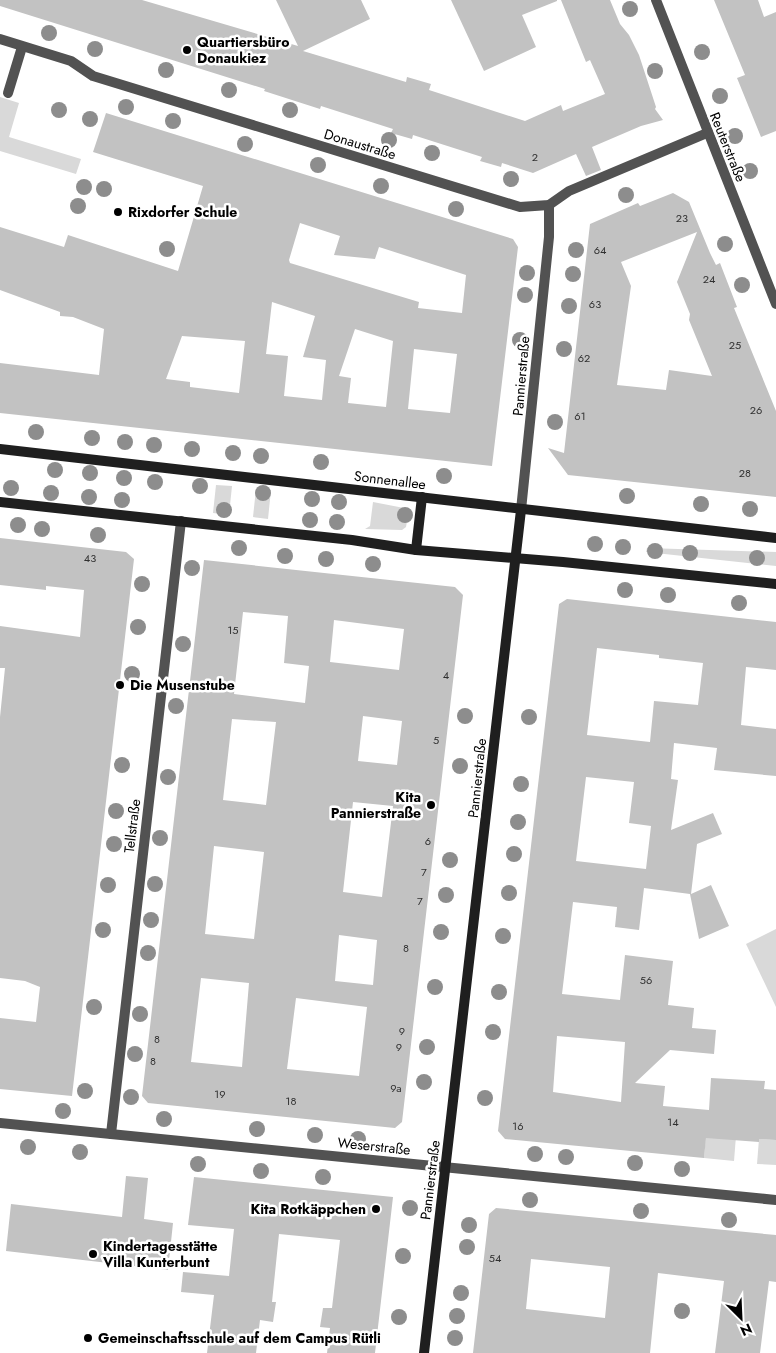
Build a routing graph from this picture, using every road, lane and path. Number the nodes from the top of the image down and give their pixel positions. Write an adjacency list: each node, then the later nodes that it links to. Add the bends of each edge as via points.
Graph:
1 (656, 0): 5 (street, Reuterstraße)
2 (0, 40): 3 (street, Donaustraße)
3 (22, 47): 4 (street); 6 (street, Donaustraße, via 71,62 93,76 520,207)
4 (8, 93)
5 (707, 133): 6 (street, via 569,191); 7 (street, Reuterstraße)
6 (549, 205): 11 (street, Pannierstraße, via 549,237)
7 (776, 304)
8 (0, 449): 9 (main road, Sonnenallee)
9 (422, 497): 11 (main road, Sonnenallee); 14 (main road)
10 (0, 502): 12 (main road)
11 (520, 510): 13 (main road, Sonnenallee); 15 (main road, Pannierstraße)
12 (181, 521): 14 (main road); 18 (street, Tellstraße)
13 (776, 538)
14 (416, 550): 15 (main road)
15 (515, 558): 16 (main road); 19 (main road, Pannierstraße)
16 (776, 584)
17 (0, 1124): 18 (street, Weserstraße)
18 (111, 1134): 19 (street, Weserstraße)
19 (445, 1167): 20 (street, Weserstraße); 21 (main road, Pannierstraße)
20 (776, 1200)
21 (424, 1353)

